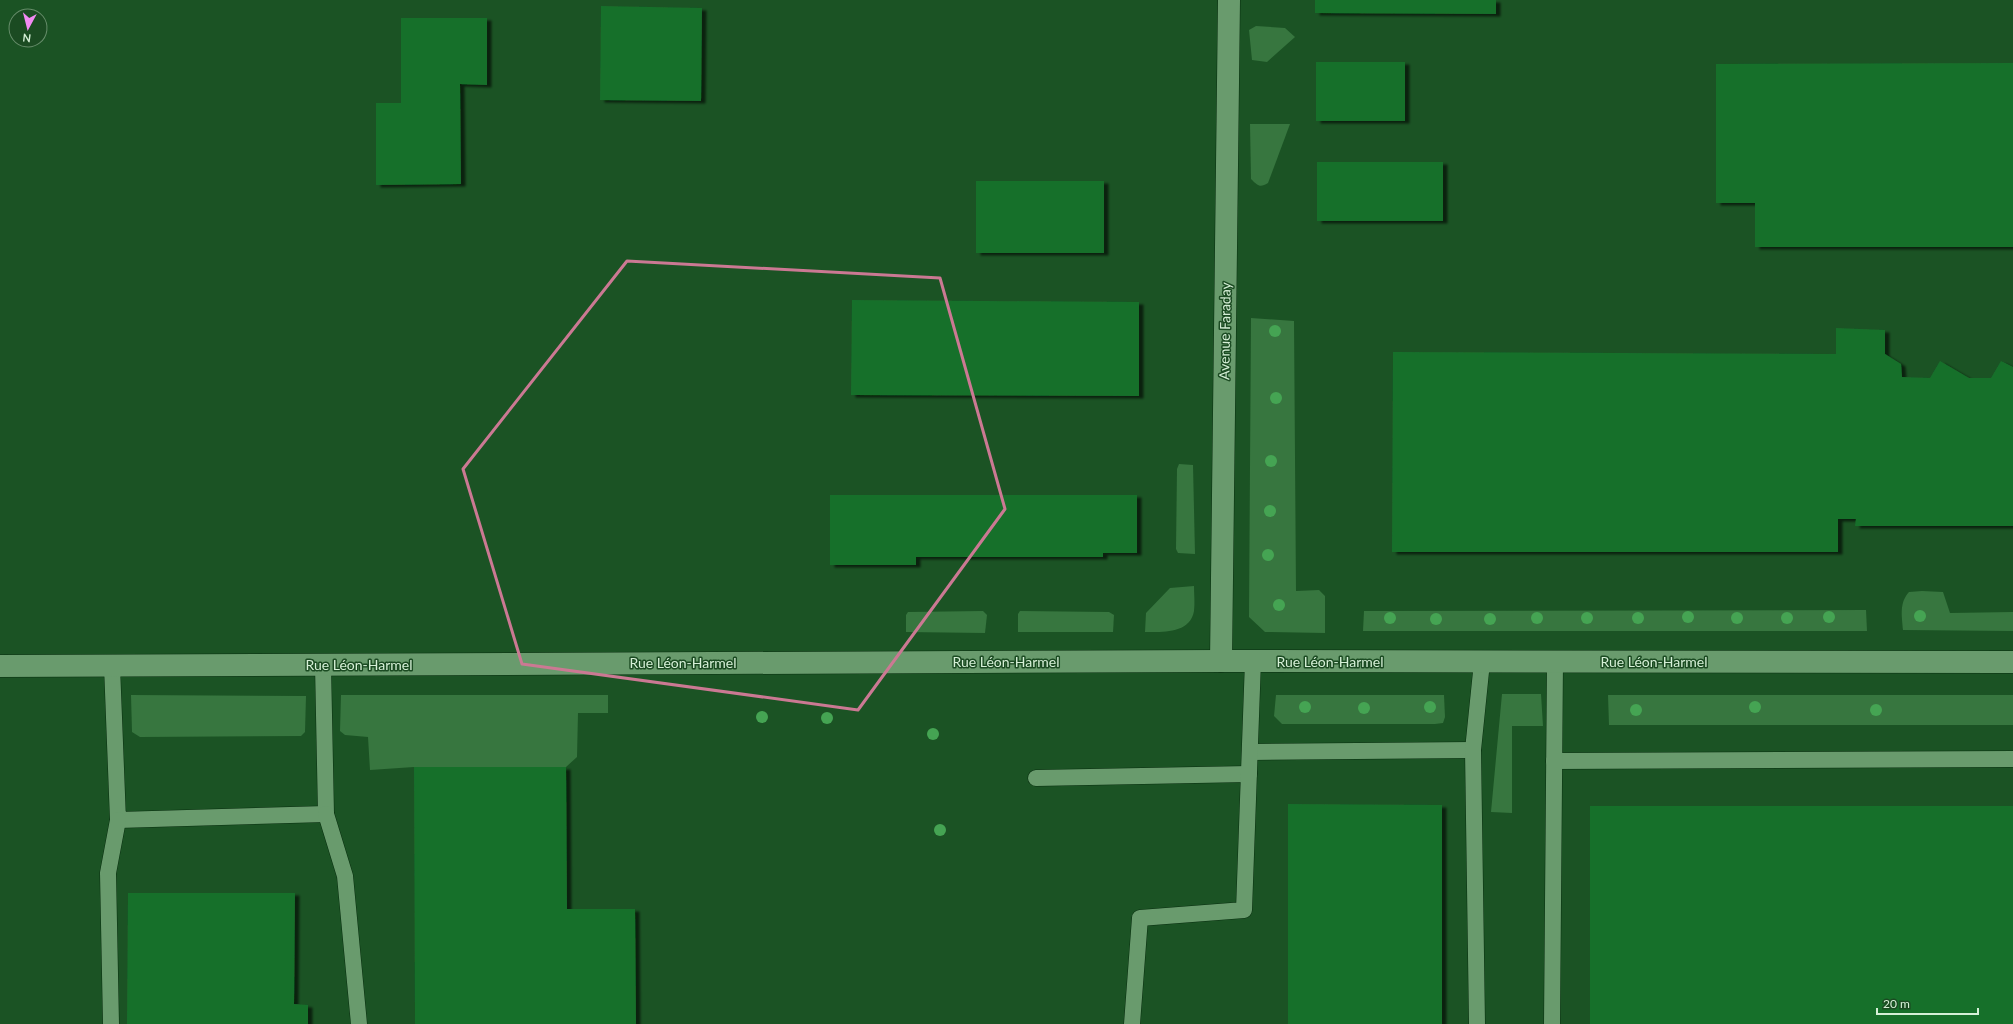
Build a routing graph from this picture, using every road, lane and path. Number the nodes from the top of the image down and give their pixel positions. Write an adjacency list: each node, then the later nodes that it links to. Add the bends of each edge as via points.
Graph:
1 (1229, 0): 2 (street, Avenue Faraday)
2 (1221, 661): 3 (street, Rue Léon-Harmel); 7 (street, Rue Léon-Harmel)
3 (1253, 661): 4 (street, Rue Léon-Harmel); 11 (lane)
4 (1482, 662): 5 (street, Rue Léon-Harmel); 10 (lane)
5 (1555, 662): 6 (street, Rue Léon-Harmel); 13 (lane)
6 (2013, 662)
7 (323, 665): 9 (street, Rue Léon-Harmel); 16 (lane)
8 (0, 666): 9 (street, Rue Léon-Harmel)
9 (112, 666): 17 (lane)
10 (1473, 750): 11 (lane); 21 (lane)
11 (1250, 752): 14 (lane)
12 (2013, 759): 13 (lane)
13 (1554, 762): 22 (lane)
14 (1249, 774): 15 (lane); 20 (lane, via 1244,910 1140,918)
15 (1036, 778)
16 (326, 814): 17 (lane); 19 (lane, via 345,876)
17 (118, 820): 18 (lane, via 108,873)
18 (111, 1024)
19 (359, 1024)
20 (1132, 1024)
21 (1477, 1024)
22 (1552, 1024)

